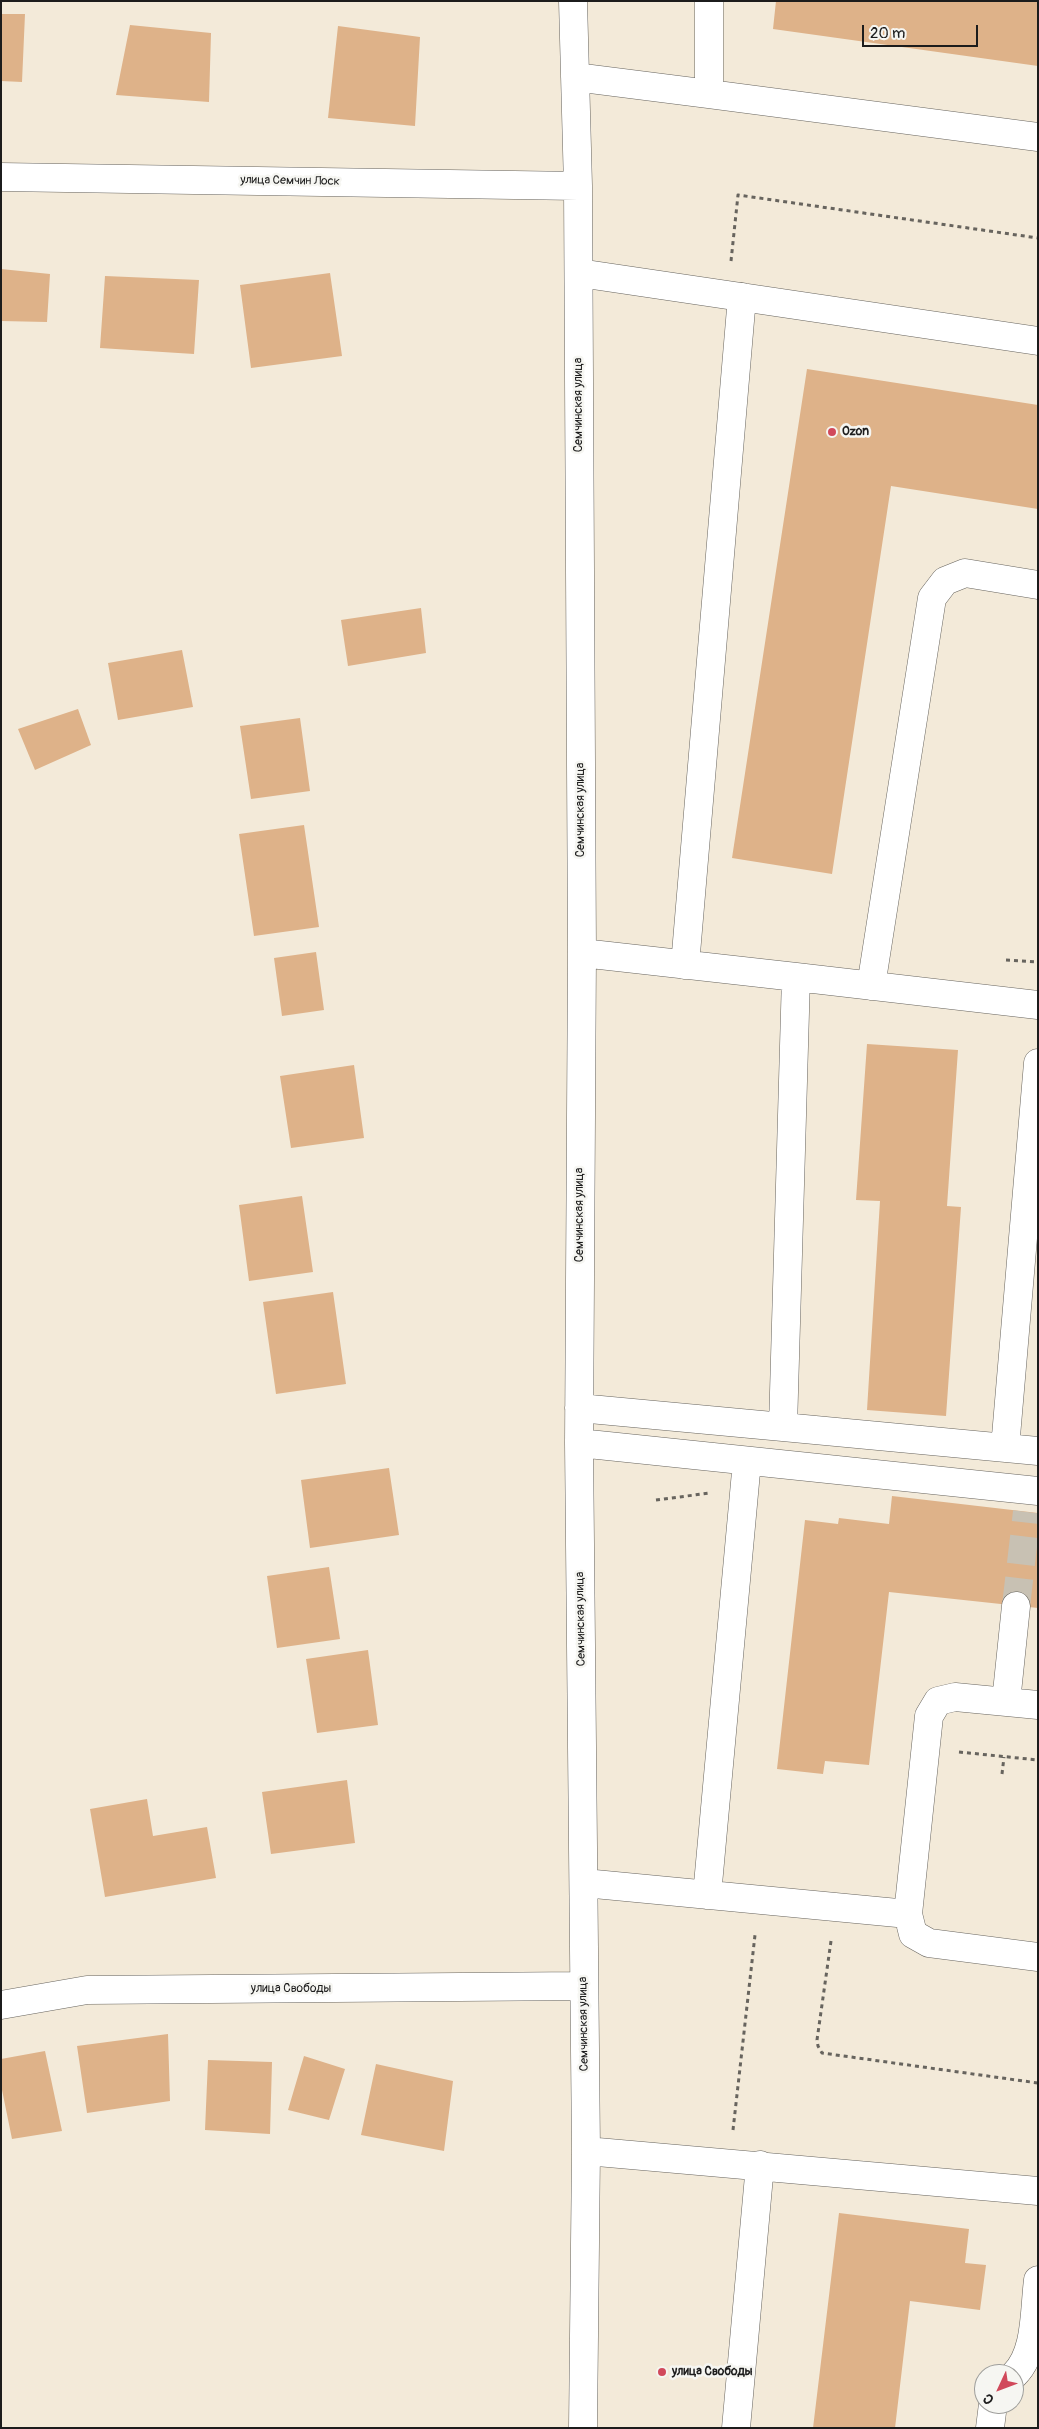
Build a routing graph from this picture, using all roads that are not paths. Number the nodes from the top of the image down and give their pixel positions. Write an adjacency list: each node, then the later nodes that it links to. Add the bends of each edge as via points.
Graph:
1 (573, 1): 3 (street, Семчинская улица)
2 (709, 1): 4 (street)
3 (575, 78): 4 (street); 7 (street, Семчинская улица)
4 (709, 94): 5 (street)
5 (1038, 137)
6 (1, 176): 7 (street, улица Семчин Лоск)
7 (578, 186): 8 (street, Семчинская улица)
8 (579, 273): 9 (street); 12 (street, Семчинская улица)
9 (734, 296): 10 (street); 13 (street)
10 (1038, 341)
11 (1038, 585): 15 (street, via 965,573 945,581 932,598)
12 (582, 953): 13 (street); 18 (street, Семчинская улица)
13 (685, 965): 14 (street)
14 (796, 977): 15 (street); 19 (street)
15 (871, 986): 16 (street)
16 (1038, 1005)
17 (1038, 1064): 21 (street)
18 (579, 1408): 19 (street); 20 (street, Семчинская улица)
19 (783, 1427): 21 (street)
20 (579, 1443): 23 (street); 28 (street, Семчинская улица)
21 (1005, 1448): 22 (street)
22 (1038, 1451)
23 (747, 1461): 24 (street); 29 (street)
24 (1031, 1498)
25 (1016, 1606): 26 (street)
26 (1006, 1702): 27 (street); 30 (street, via 955,1697 938,1701 929,1716)
27 (1038, 1705)
28 (584, 1883): 29 (street); 32 (street, Семчинская улица)
29 (707, 1895): 30 (street)
30 (908, 1914): 31 (street, via 914,1934 929,1943)
31 (1038, 1957)
32 (582, 1986): 33 (street, улица Свободы, via 87,1990); 34 (street, Семчинская улица)
33 (1, 2005)
34 (586, 2151): 35 (street); 40 (street, Семчинская улица)
35 (760, 2165): 36 (street); 41 (street)
36 (1038, 2191)
37 (1038, 2280): 38 (street, via 1029,2349)
38 (1023, 2364)
39 (992, 2414): 42 (street)
40 (583, 2428)
41 (736, 2428)
42 (990, 2428)

